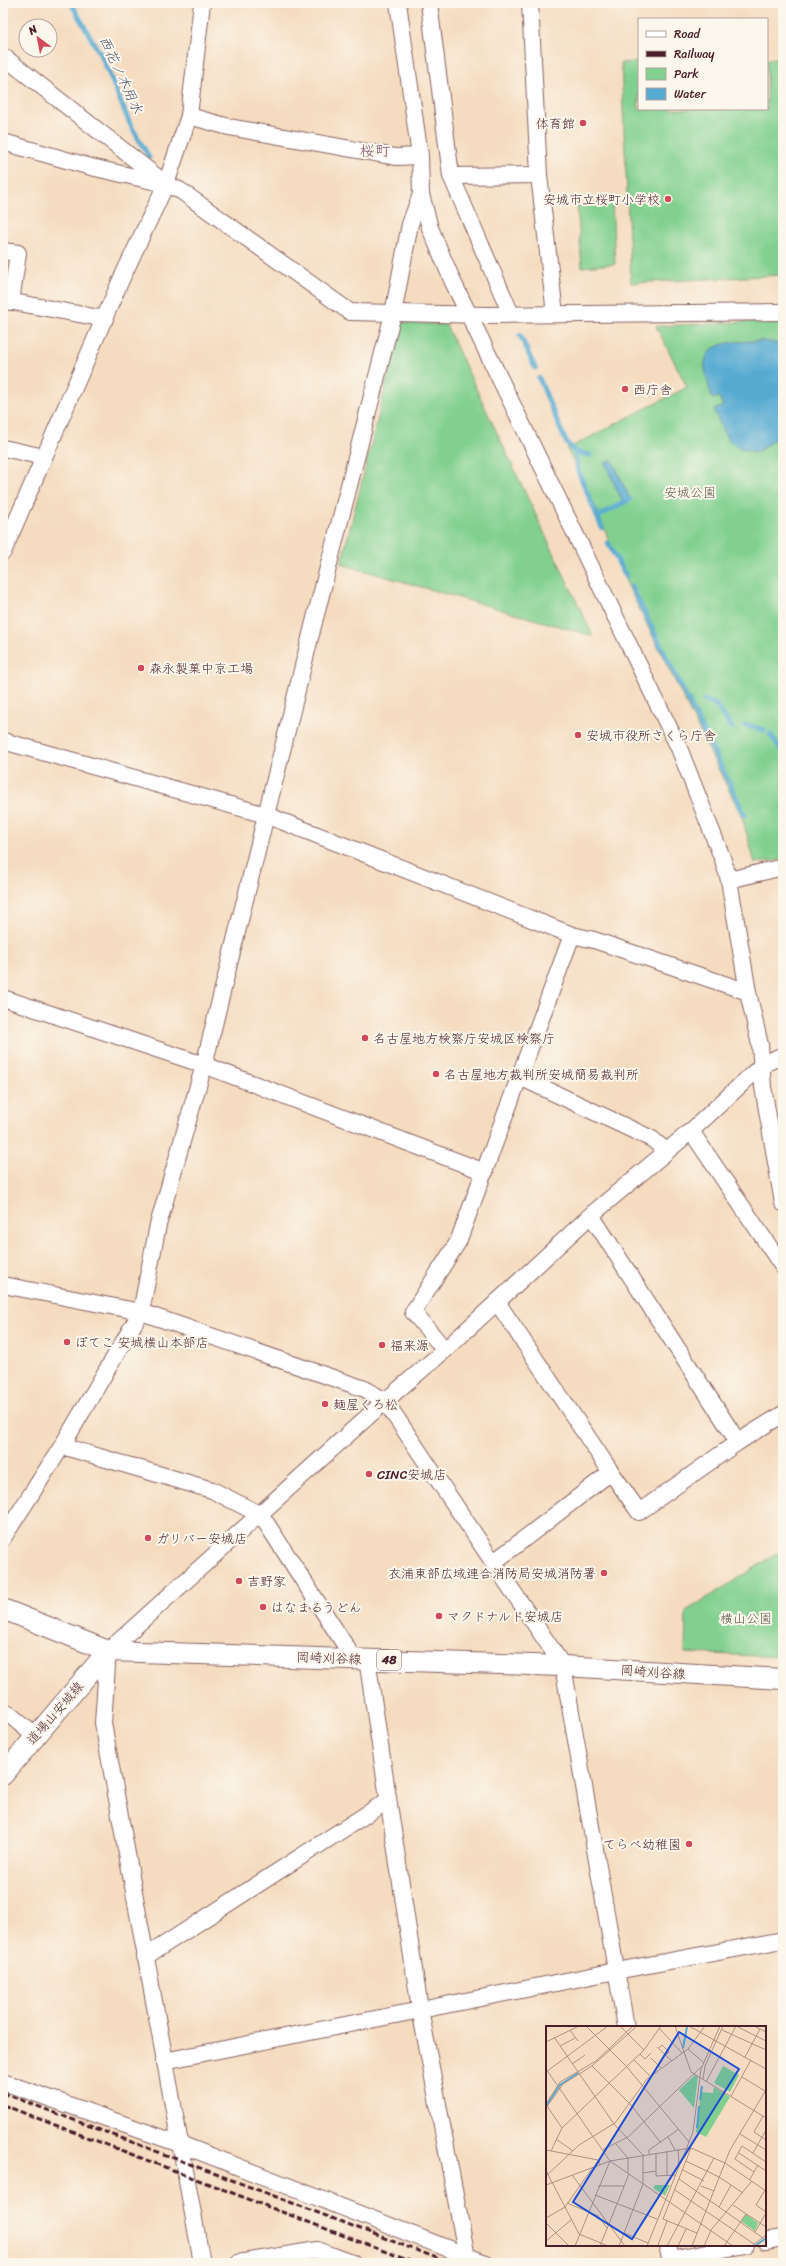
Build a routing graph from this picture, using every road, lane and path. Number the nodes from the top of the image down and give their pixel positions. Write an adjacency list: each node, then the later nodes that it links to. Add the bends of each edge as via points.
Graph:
1 (202, 3): 6 (street)
2 (398, 3): 8 (street)
3 (429, 3): 10 (street)
4 (530, 3): 9 (street)
5 (3, 56): 11 (street)
6 (189, 116): 8 (street, via 229,127 396,157); 11 (street)
7 (3, 142): 11 (street, via 91,167)
8 (420, 156): 12 (street)
9 (539, 175): 10 (street); 18 (street)
10 (451, 176): 17 (street)
11 (166, 184): 16 (street, via 181,191 350,312); 20 (street)
12 (421, 194): 16 (street, via 410,224); 19 (street, via 430,228)
13 (3, 251): 14 (street, via 18,253)
14 (7, 301): 20 (street)
15 (783, 312): 18 (street)
16 (393, 314): 19 (street); 25 (street)
17 (511, 314): 18 (street); 19 (street)
18 (555, 314)
19 (469, 315): 27 (street, via 679,748)
20 (105, 319): 22 (street)
21 (3, 448): 22 (street)
22 (44, 457): 23 (street)
23 (3, 552)
24 (3, 740): 25 (street)
25 (266, 815): 28 (street); 32 (street)
26 (783, 867): 27 (street)
27 (729, 880): 29 (street)
28 (572, 935): 29 (street, via 594,940); 34 (street)
29 (748, 992): 33 (street)
30 (3, 998): 32 (street)
31 (783, 1055): 33 (street)
32 (204, 1065): 37 (street); 43 (street, via 158,1225)
33 (762, 1065): 35 (street); 38 (street, via 763,1087)
34 (520, 1077): 36 (street, via 652,1139); 37 (street)
35 (691, 1131): 36 (street); 40 (street)
36 (666, 1151): 39 (street)
37 (485, 1172): 44 (street, via 458,1242 413,1312)
38 (783, 1203)
39 (590, 1215): 42 (street); 47 (street)
40 (783, 1267)
41 (3, 1285): 43 (street)
42 (497, 1302): 44 (street); 49 (street)
43 (141, 1312): 45 (street, via 365,1389); 48 (street)
44 (445, 1350): 45 (street)
45 (385, 1401): 50 (street); 52 (street)
46 (783, 1414): 47 (street)
47 (738, 1442): 49 (street, via 639,1512)
48 (62, 1446): 50 (street, via 212,1490); 51 (street)
49 (612, 1472): 52 (street)
50 (261, 1515): 54 (street); 55 (street)
51 (3, 1538)
52 (494, 1562): 56 (street)
53 (3, 1609): 54 (main road, 岡崎刈谷線 / 48)
54 (108, 1651): 55 (main road, 岡崎刈谷線 / 48); 59 (main road, 道場山安城線); 63 (street, via 103,1723)
55 (360, 1659): 56 (main road, 岡崎刈谷線 / 48); 61 (street)
56 (563, 1666): 57 (main road, 岡崎刈谷線 / 48); 64 (street)
57 (783, 1679)
58 (3, 1712): 59 (street)
59 (35, 1736): 60 (main road, 道場山安城線)
60 (3, 1775)
61 (387, 1801): 63 (street); 65 (street)
62 (783, 1940): 64 (street)
63 (145, 1957): 67 (street)
64 (616, 1971): 65 (street); 66 (street)
65 (420, 2009): 67 (street); 74 (street)
66 (626, 2026)
67 (164, 2061): 69 (street)
68 (3, 2082): 69 (street)
69 (180, 2144): 74 (street); 75 (street)
70 (783, 2238): 71 (street)
71 (766, 2241)
72 (738, 2246): 73 (street)
73 (670, 2256)
74 (468, 2260): 78 (street)
75 (202, 2263)
76 (238, 2263): 77 (street, via 317,2250)
77 (352, 2263)
78 (485, 2263)

